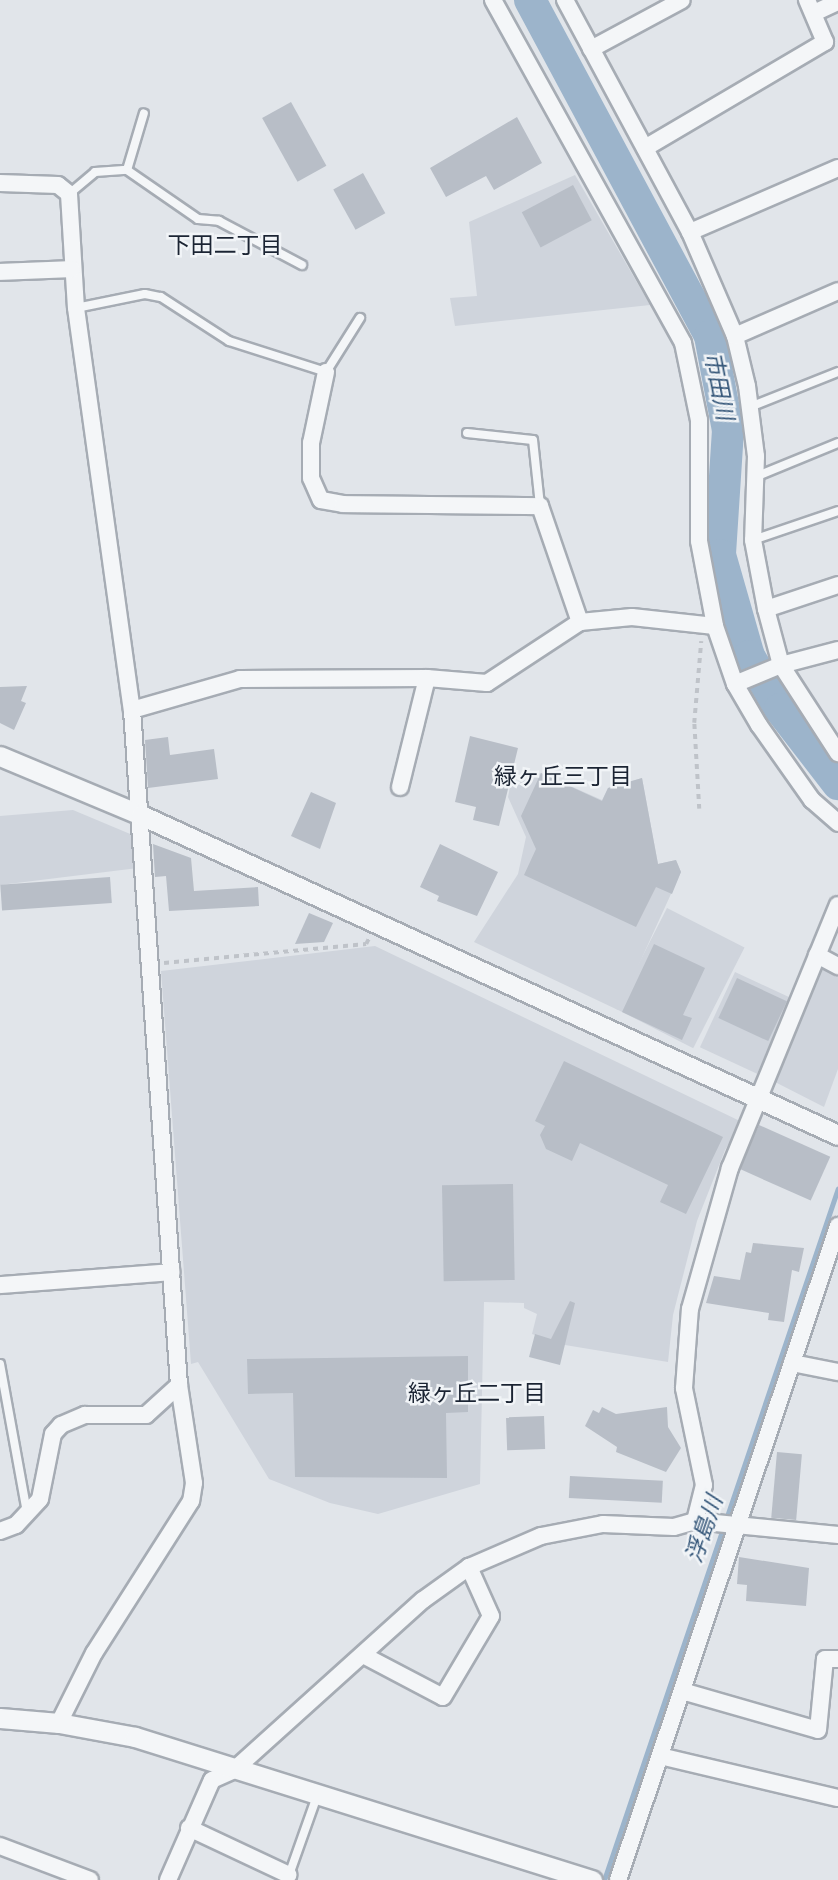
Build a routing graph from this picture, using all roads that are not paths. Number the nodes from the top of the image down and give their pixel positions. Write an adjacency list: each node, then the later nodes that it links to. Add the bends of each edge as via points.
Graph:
1 (493, 0): 33 (street, via 683,343 699,420 699,541)
2 (565, 0): 6 (street)
3 (682, 0): 6 (street)
4 (838, 2): 5 (street)
5 (811, 6): 8 (street, via 825,42)
6 (590, 49): 8 (street)
7 (144, 113): 10 (lane)
8 (645, 148): 13 (street)
9 (838, 168): 13 (street)
10 (127, 170): 12 (lane, via 95,172); 14 (lane, via 198,219 219,221)
11 (0, 183): 12 (street, via 58,185)
12 (69, 194): 15 (street)
13 (690, 232): 20 (street)
14 (302, 265)
15 (72, 269): 16 (street); 18 (street)
16 (0, 272)
17 (838, 291): 20 (street)
18 (76, 308): 21 (lane, via 145,294 161,298 229,341); 38 (street)
19 (360, 318): 21 (lane)
20 (735, 337): 23 (street)
21 (326, 372): 27 (street, via 311,443 311,478 321,500)
22 (838, 372): 23 (lane)
23 (750, 407): 26 (street)
24 (467, 433): 27 (lane, via 533,440)
25 (838, 443): 26 (lane)
26 (755, 477): 29 (street)
27 (540, 506): 32 (street)
28 (838, 510): 29 (lane)
29 (753, 540): 31 (street)
30 (838, 585): 31 (street)
31 (766, 609): 35 (street)
32 (580, 622): 33 (street, via 632,617); 36 (street, via 486,683)
33 (709, 625): 37 (street)
34 (838, 650): 35 (street)
35 (781, 665): 37 (street); 39 (street)
36 (427, 678): 38 (street, via 240,679); 41 (street)
37 (736, 684): 43 (street, via 812,800)
38 (132, 710): 42 (street)
39 (837, 748)
40 (0, 756): 42 (street)
41 (400, 787)
42 (141, 815): 47 (street); 50 (street)
43 (838, 823)
44 (838, 905): 45 (street)
45 (817, 955): 46 (street); 47 (street)
46 (838, 966)
47 (758, 1102): 48 (street); 57 (street, via 718,1203 690,1309 684,1388 704,1485)
48 (838, 1135)
49 (838, 1226): 52 (street)
50 (172, 1272): 51 (street); 55 (street)
51 (0, 1284)
52 (792, 1363): 54 (street); 58 (street)
53 (0, 1364): 56 (lane)
54 (838, 1372)
55 (179, 1385): 56 (street, via 146,1415 85,1415 61,1425 53,1434 40,1499); 66 (street, via 194,1483 191,1500 94,1653)
56 (28, 1515): 59 (street)
57 (695, 1521): 58 (street); 61 (street, via 674,1527 579,1526 541,1535)
58 (737, 1527): 60 (street); 64 (street)
59 (0, 1531)
60 (838, 1535)
61 (470, 1567): 62 (street, via 423,1600); 62 (street, via 491,1616 443,1697)
62 (363, 1655): 68 (street)
63 (838, 1660): 64 (street, via 825,1659 818,1730)
64 (682, 1691): 67 (street)
65 (0, 1718): 66 (street)
66 (59, 1723): 68 (street, via 135,1737)
67 (660, 1756): 70 (street); 77 (street)
68 (234, 1770): 69 (street); 71 (street, via 212,1780)
69 (317, 1796): 73 (lane); 76 (street)
70 (838, 1798)
71 (188, 1828): 73 (street); 75 (street)
72 (0, 1846): 74 (street)
73 (288, 1878)
74 (90, 1880)
75 (168, 1880)
76 (592, 1880)
77 (618, 1880)

